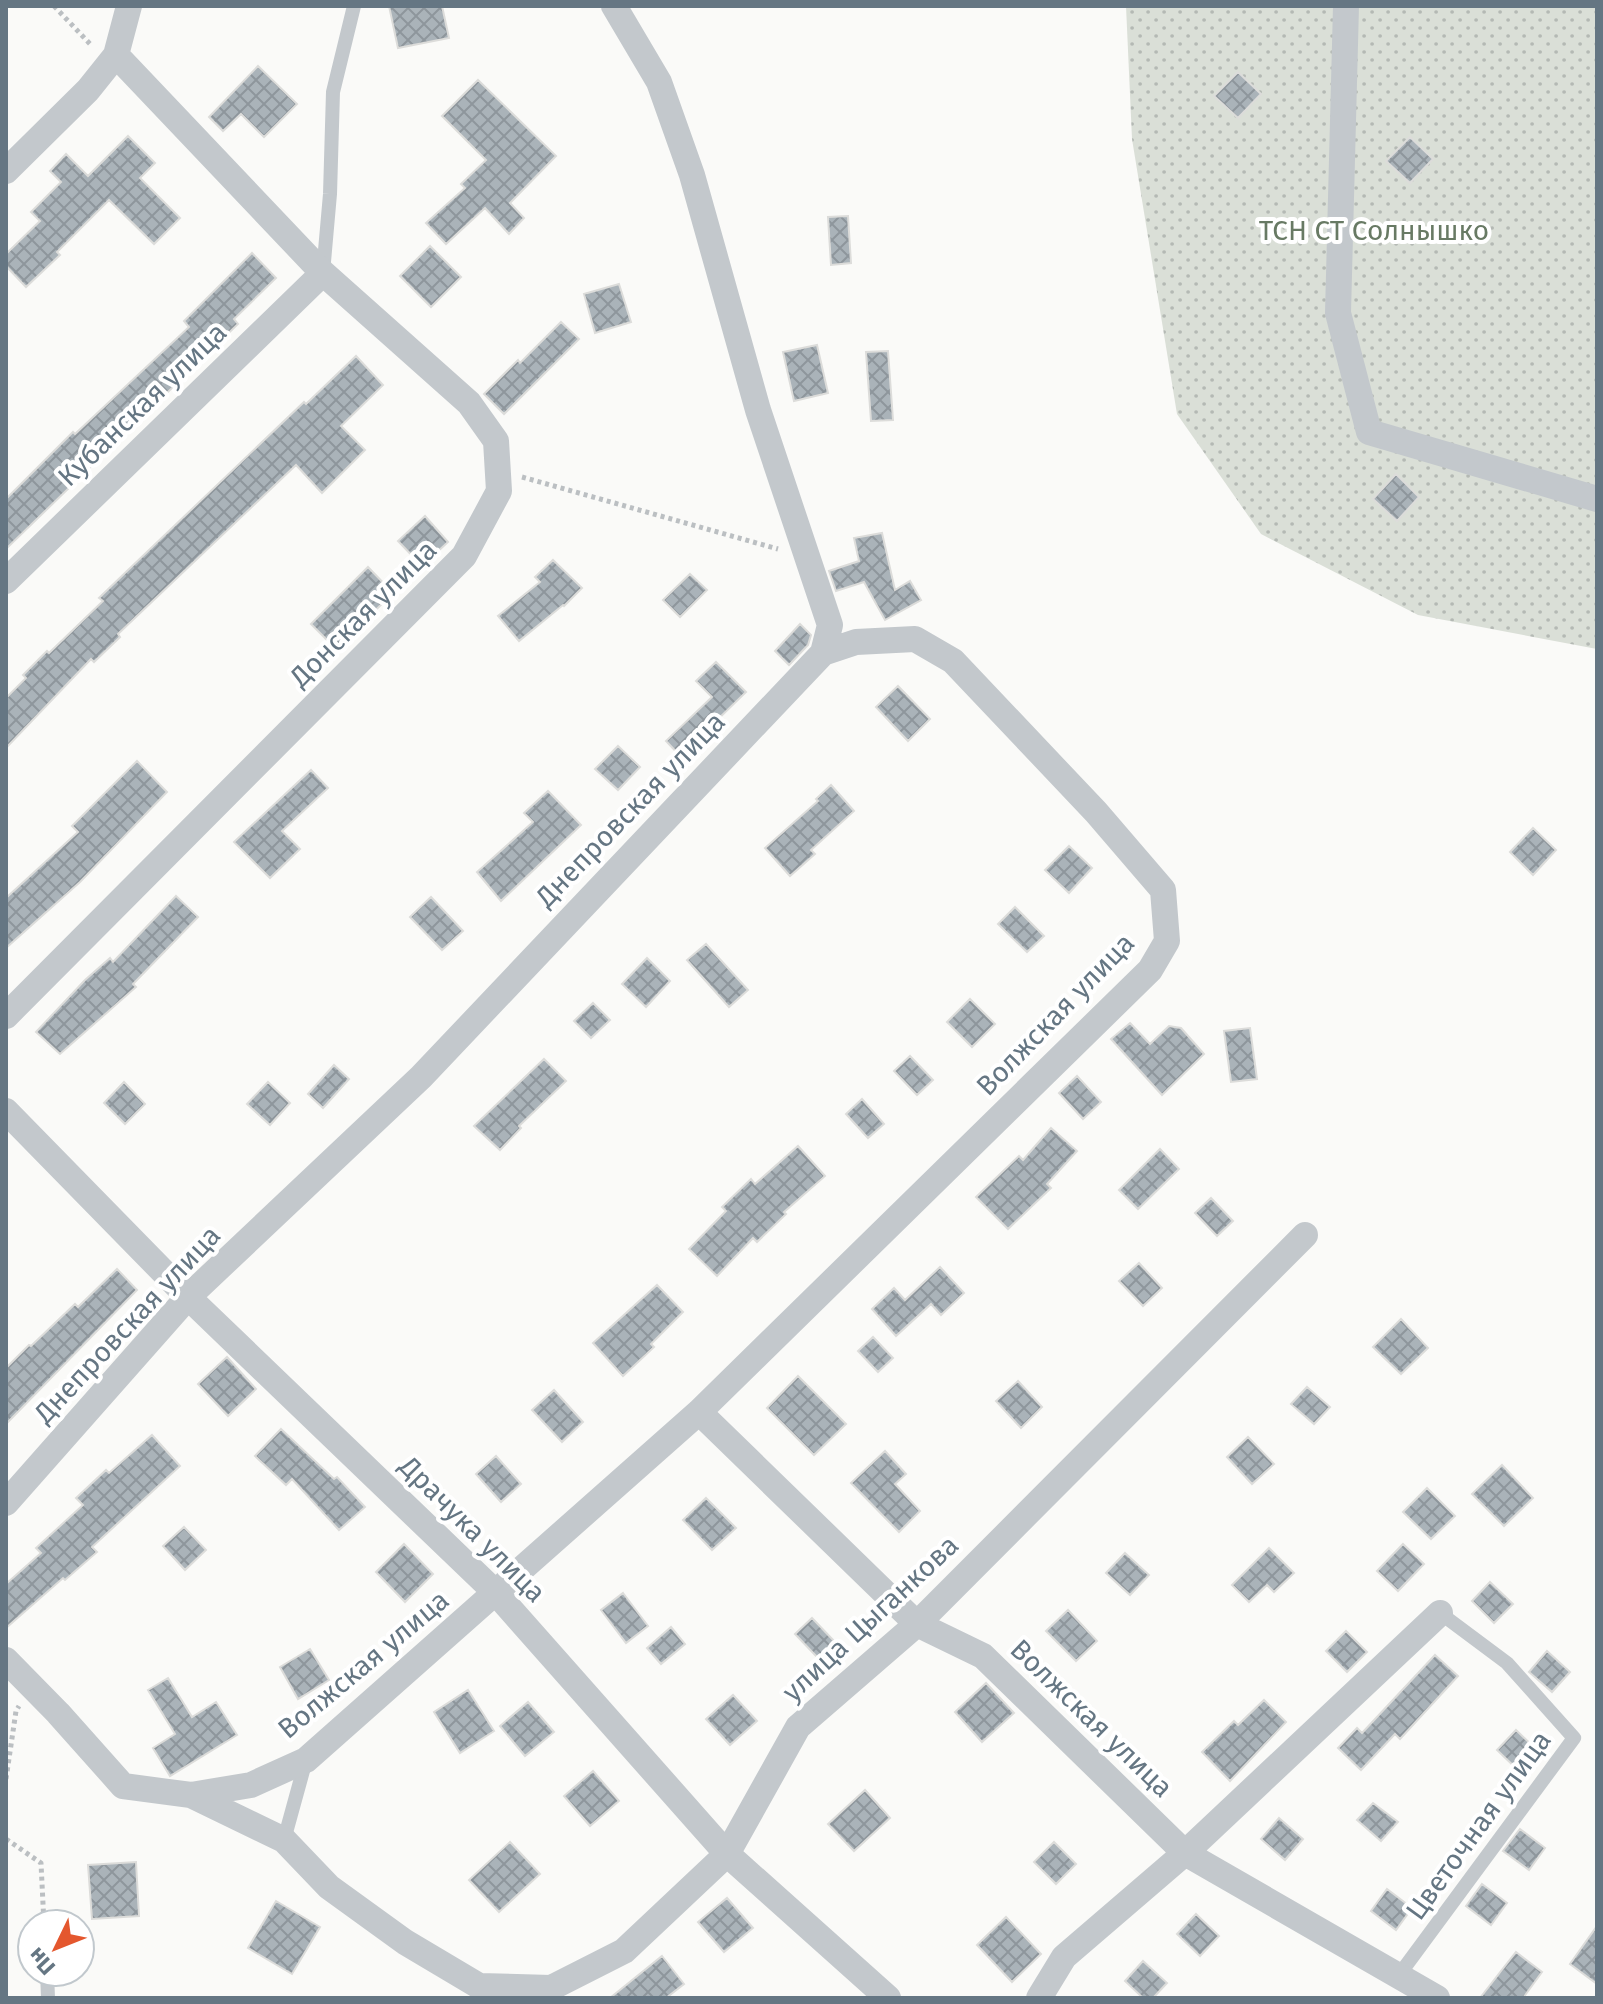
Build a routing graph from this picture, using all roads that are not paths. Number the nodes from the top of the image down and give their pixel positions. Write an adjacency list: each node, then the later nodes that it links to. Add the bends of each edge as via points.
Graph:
1 (129, 6): 5 (street)
2 (354, 6): 7 (lane, via 333,92)
3 (614, 6): 10 (street, via 659,82 692,175 758,410 830,625)
4 (1346, 6): 8 (street, via 1338,313 1369,432)
5 (112, 60): 6 (street); 7 (street, Донская улица)
6 (6, 171)
7 (323, 273): 9 (street, Кубанская улица); 11 (street, Донская улица, via 469,403 496,441 499,491 464,556)
8 (1597, 499)
9 (6, 581)
10 (823, 653): 14 (street, Днепровская улица, via 421,1077); 15 (street, Волжская улица, via 856,642 915,639 953,661 1163,890 1167,941 1150,970)
11 (6, 1016)
12 (6, 1111): 14 (street, Драчука улица)
13 (1305, 1235): 19 (street, улица Цыганкова)
14 (188, 1297): 16 (street, Днепровская улица); 17 (street, Драчука улица)
15 (699, 1412): 17 (street, Волжская улица); 19 (street, Волжская улица)
16 (6, 1503)
17 (496, 1593): 21 (street, Волжская улица); 25 (street, Драчука улица)
18 (1440, 1613): 24 (street); 26 (lane, Цветочная улица, via 1507,1663 1574,1738)
19 (917, 1624): 24 (street, Волжская улица, via 983,1656); 25 (street, улица Цыганкова, via 798,1727)
20 (6, 1660): 22 (street, Волжская улица, via 123,1786)
21 (306, 1760): 22 (street, Волжская улица, via 251,1785); 23 (lane)
22 (191, 1795): 23 (street, улица Цыганкова)
23 (284, 1840): 25 (street, улица Цыганкова, via 329,1887 405,1942 479,1986 551,1988 624,1951)
24 (1185, 1853): 26 (street, Волжская улица); 28 (street, via 1064,1957)
25 (727, 1854): 27 (street, Драчука улица)
26 (1399, 1975): 29 (street, Волжская улица)
27 (888, 1998)
28 (1039, 1998)
29 (1437, 1998)

